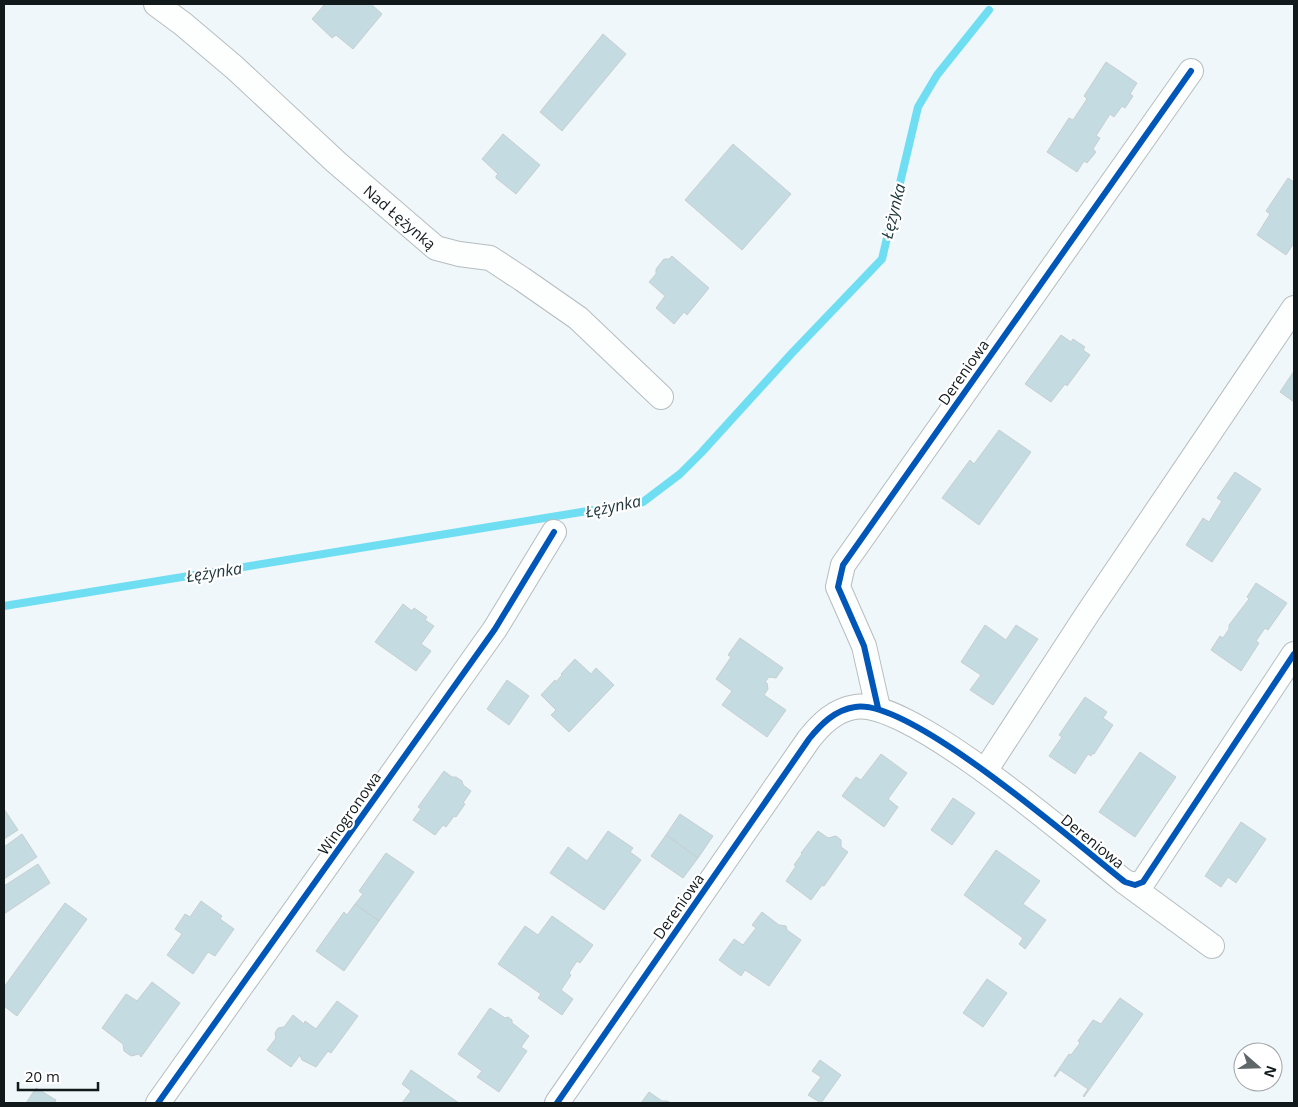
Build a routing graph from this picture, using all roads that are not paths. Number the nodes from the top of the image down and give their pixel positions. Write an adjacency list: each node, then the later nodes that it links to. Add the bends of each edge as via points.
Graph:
1 (156, 4): 4 (street, Nad Łężynką, via 235,68 336,162 436,248 490,258 522,279 578,318)
2 (1191, 71): 7 (street, Dereniowa, via 843,565 838,587 864,646)
3 (1294, 308): 8 (street)
4 (661, 396)
5 (554, 532): 11 (street, Winogronowa, via 496,629)
6 (1294, 654): 9 (street, Dereniowa, via 1142,882 1135,885)
7 (878, 708): 8 (street, Dereniowa, via 910,722); 12 (street, Dereniowa, via 855,707 822,723)
8 (985, 771): 9 (street, Dereniowa)
9 (1125, 882): 10 (street)
10 (1212, 946)
11 (158, 1103)
12 (557, 1103)

